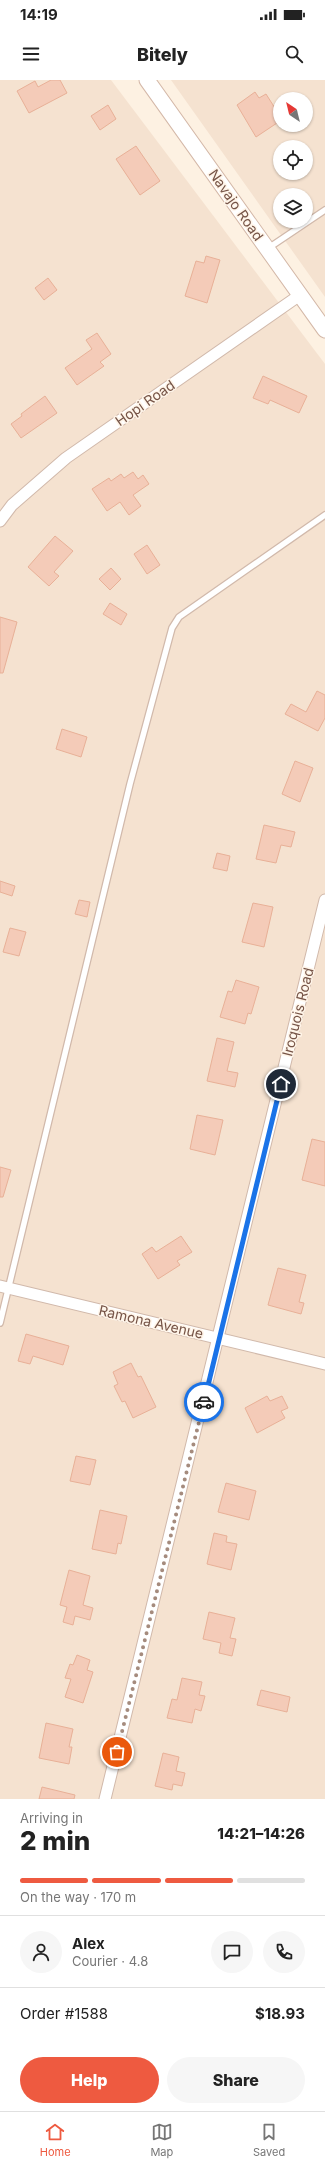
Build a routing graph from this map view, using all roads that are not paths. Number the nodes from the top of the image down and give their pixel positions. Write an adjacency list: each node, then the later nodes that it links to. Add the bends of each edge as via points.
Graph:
1 (147, 80): 3 (main road, Navajo Road)
2 (325, 210): 3 (lane)
3 (267, 249): 4 (main road, Navajo Road)
4 (300, 295): 5 (main road, Navajo Road); 7 (street, Hopi Road, via 66,458 12,505)
5 (325, 330)
6 (325, 515): 9 (lane, via 179,617 172,628 128,792)
7 (0, 521)
8 (325, 900): 11 (street, Iroquois Road)
9 (4, 1287): 10 (lane); 11 (street, Ramona Avenue)
10 (0, 1324)
11 (220, 1338): 12 (street, Ramona Avenue); 13 (street, Iroquois Road)
12 (325, 1364)
13 (105, 1799)

